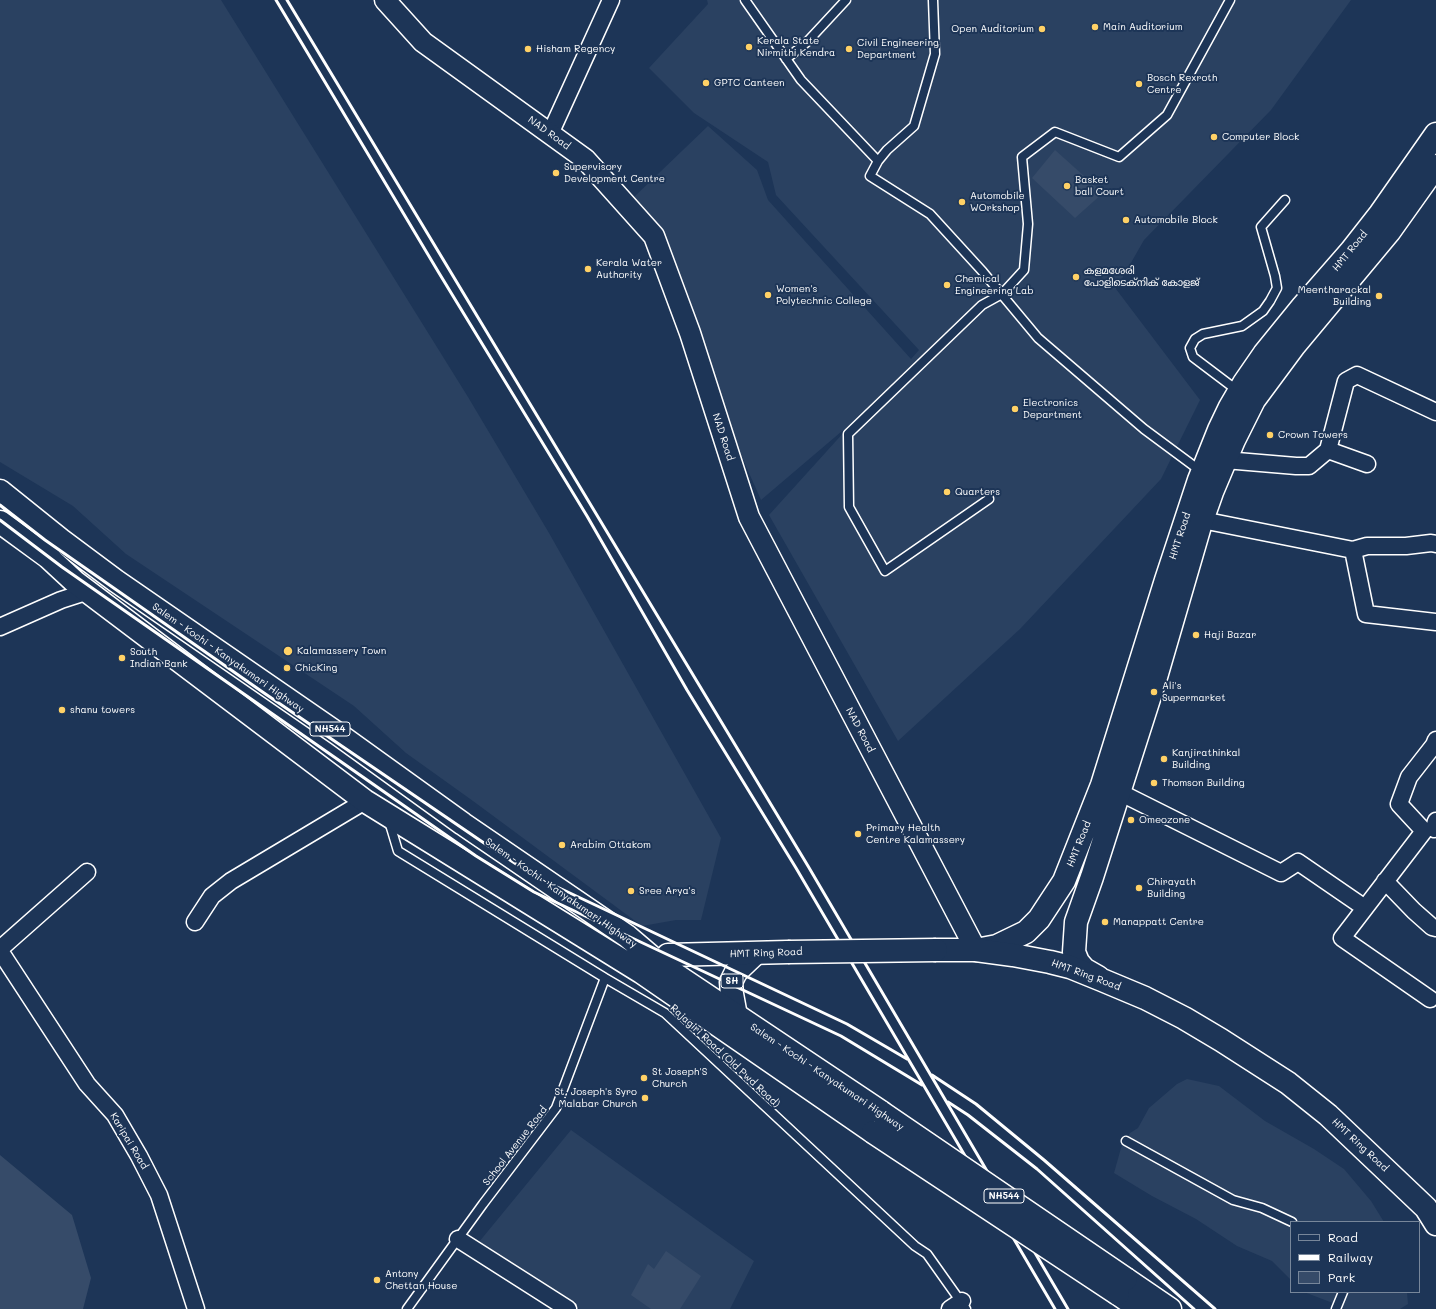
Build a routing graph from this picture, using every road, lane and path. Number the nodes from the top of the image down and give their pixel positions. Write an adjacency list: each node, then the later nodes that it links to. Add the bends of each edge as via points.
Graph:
1 (385, 0): 8 (street, NAD Road, via 423,42)
2 (611, 0): 8 (street)
3 (745, 0): 7 (lane)
4 (846, 0): 7 (lane, via 807,42)
5 (933, 0): 10 (lane, via 935,54 914,126)
6 (1230, 0): 13 (lane, via 1167,115 1119,157 1055,132 1022,157 1028,224 1024,270)
7 (786, 59): 10 (lane, via 801,80)
8 (550, 134): 40 (street, NAD Road, via 585,159 654,236 690,333 749,517)
9 (1436, 134): 14 (main road, HMT Road, via 1380,214 1264,354)
10 (878, 161): 13 (lane, via 870,176 930,214)
11 (1436, 166): 17 (main road, HMT Road, via 1389,232 1270,377 1254,400)
12 (1285, 200): 14 (lane, via 1261,227 1277,288 1264,311 1242,326 1203,334 1195,339 1190,348 1193,357)
13 (1002, 294): 19 (lane, via 1038,338 1144,429); 21 (lane, via 982,305 848,434 850,507 885,571)
14 (1238, 392): 19 (main road, HMT Road)
15 (1436, 412): 16 (street, via 1357,375 1346,381)
16 (1328, 450): 17 (street, via 1309,466); 18 (street)
17 (1226, 460): 22 (main road, HMT Road)
18 (1367, 464)
19 (1202, 472): 40 (main road, HMT Road, via 1102,785 1064,881 1039,919 1026,932 997,946)
20 (0, 491): 42 (main road, Salem - Kochi - Kanyakumari Highway / NH544, via 116,581 326,725 462,824 627,936)
21 (989, 499)
22 (1202, 520): 25 (street); 30 (main road, HMT Road, via 1156,677)
23 (0, 522): 26 (main road, Salem - Kochi - Kanyakumari Highway / NH544)
24 (1436, 544): 25 (street, via 1368,546)
25 (1353, 550): 27 (street, via 1366,614)
26 (89, 591): 28 (street, via 61,600); 31 (main road, Salem - Kochi - Kanyakumari Highway / NH544)
27 (1436, 622)
28 (0, 627)
29 (1436, 740): 33 (street, via 1434,746 1408,777 1399,804)
30 (1118, 792): 36 (street, via 1281,873 1298,862); 44 (main road, HMT Road, via 1076,922 1074,952 1078,962)
31 (365, 801): 32 (main road, Salem - Kochi - Kanyakumari Highway / NH544); 37 (street, via 231,880 212,896)
32 (387, 816): 43 (lane, Rajagiri Road (Old Pwd Road), via 398,851); 46 (main road, Salem - Kochi - Kanyakumari Highway / NH544, via 641,972)
33 (1433, 827): 35 (street)
34 (88, 872): 39 (street)
35 (1386, 882): 36 (street); 38 (street, via 1414,911)
36 (1365, 908): 47 (street, via 1342,938)
37 (195, 922)
38 (1436, 928)
39 (0, 950): 57 (street, Karipai Road, via 86,1084 115,1115 139,1156 159,1195)
40 (976, 950): 41 (main road, HMT Ring Road, bridge); 44 (main road, HMT Ring Road, via 1050,962)
41 (755, 954): 42 (main road, HMT Ring Road, via 668,955); 48 (main road, SH, via 736,972 731,982)
42 (661, 965): 45 (main road, Salem - Kochi - Kanyakumari Highway / NH544)
43 (605, 978): 53 (lane, School Avenue Road, via 556,1108); 56 (lane, Rajagiri Road (Old Pwd Road), via 666,1014 915,1246 927,1254)
44 (1102, 980): 51 (main road, HMT Ring Road, via 1184,1018 1288,1083 1328,1115)
45 (699, 991): 46 (main road); 48 (main road, Salem - Kochi - Kanyakumari Highway / NH544)
46 (678, 998): 49 (main road, Salem - Kochi - Kanyakumari Highway / NH544)
47 (1430, 1000)
48 (736, 1016): 49 (main road, Salem - Kochi - Kanyakumari Highway / NH544)
49 (877, 1122): 54 (main road, NH544, bridge)
50 (1126, 1141): 52 (lane, via 1233,1200 1262,1208)
51 (1433, 1210)
52 (1290, 1221)
53 (458, 1239): 58 (lane, School Avenue Road); 59 (street)
54 (1122, 1286): 60 (main road, NH544); 61 (main road, NH544)
55 (1343, 1293): 62 (lane)
56 (959, 1306)
57 (196, 1309)
58 (407, 1309)
59 (568, 1309)
60 (1140, 1309)
61 (1170, 1309)
62 (1336, 1309)

